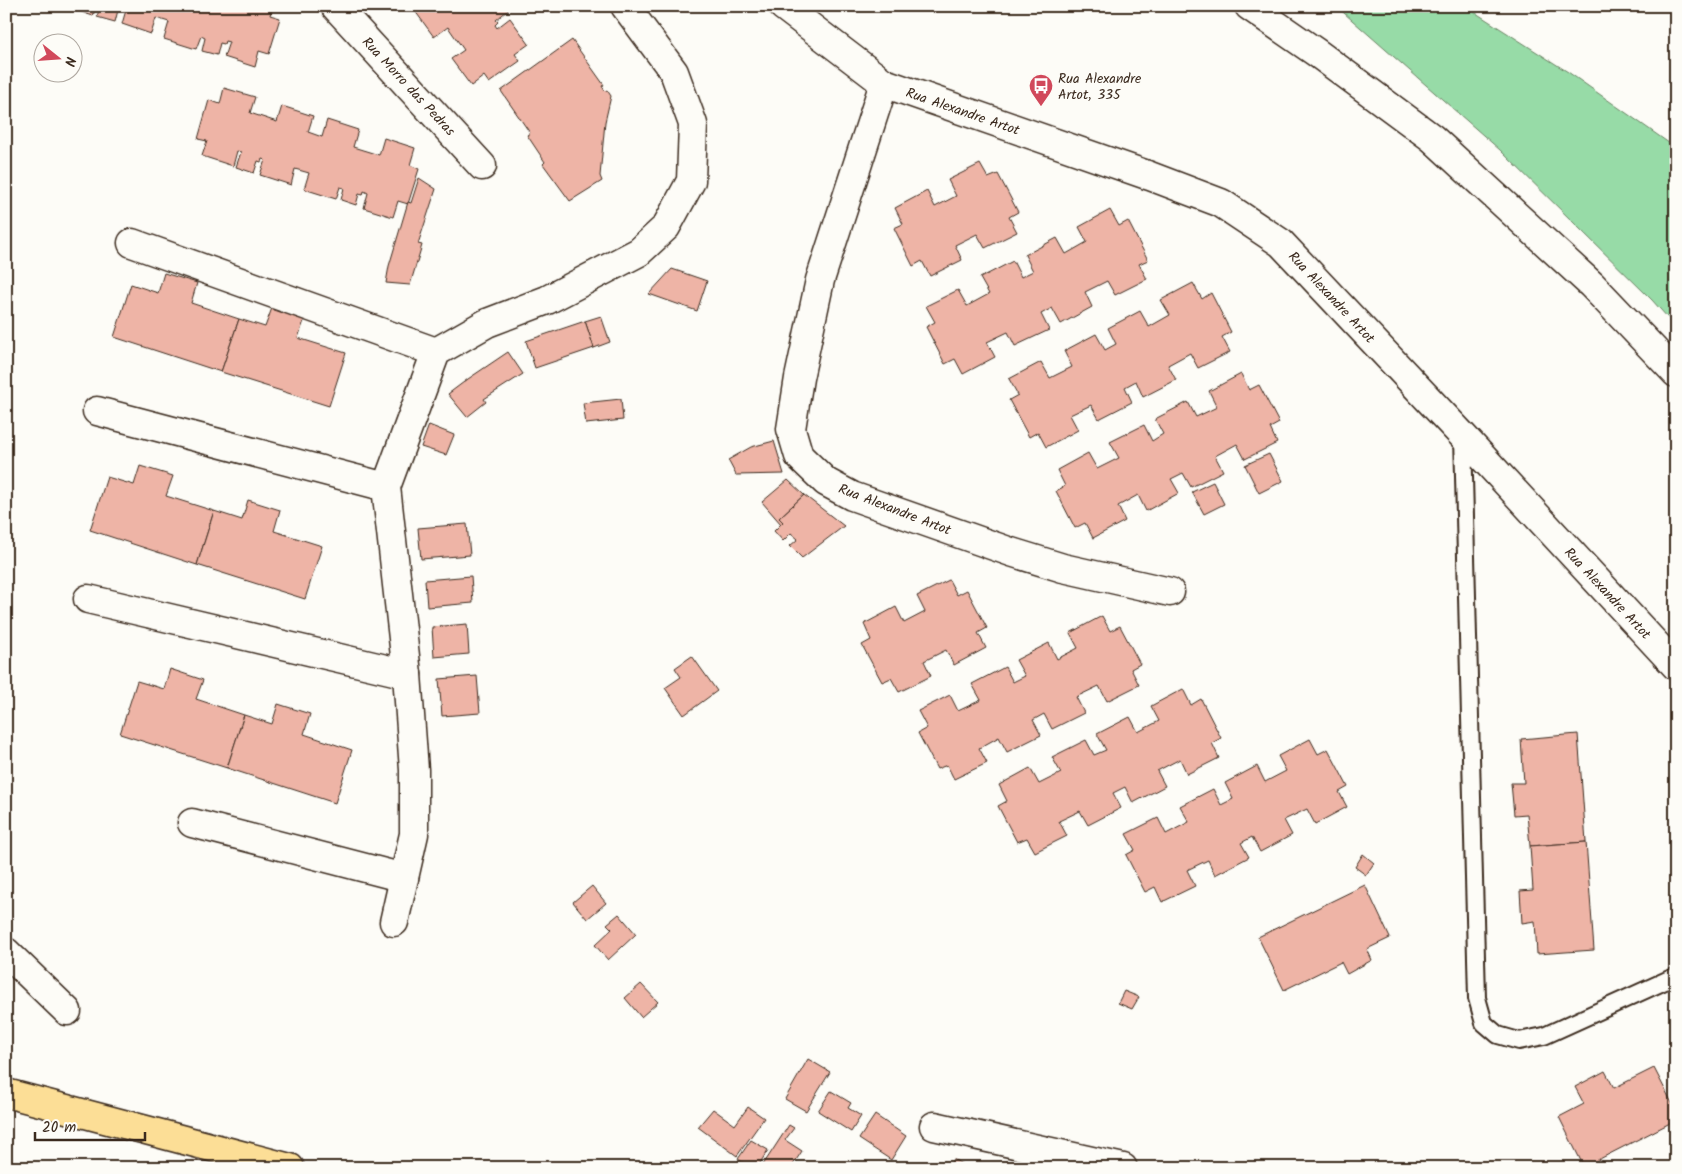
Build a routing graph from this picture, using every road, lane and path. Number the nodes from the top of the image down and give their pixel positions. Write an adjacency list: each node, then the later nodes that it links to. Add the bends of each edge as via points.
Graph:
1 (335, 6): 6 (street, Rua Morro das Pedras)
2 (625, 6): 8 (street, via 674,72 693,124 691,181 666,227 639,252 546,300 487,323)
3 (783, 6): 5 (street, Rua Alexandre Artot)
4 (1249, 6): 9 (street, via 1432,138 1592,285)
5 (884, 83): 11 (street, Rua Alexandre Artot, via 1221,203 1281,243); 13 (street, Rua Alexandre Artot, via 818,290 791,429 800,456 826,482 852,496 1063,568)
6 (482, 166)
7 (132, 243): 8 (street)
8 (436, 352): 12 (street)
9 (1676, 373)
10 (96, 411): 12 (street)
11 (1463, 436): 15 (street, Rua Alexandre Artot); 21 (lane, via 1478,998 1484,1023 1498,1034 1519,1041 1544,1036)
12 (386, 487): 16 (street)
13 (1170, 592)
14 (88, 599): 16 (street)
15 (1676, 666)
16 (407, 674): 18 (street, via 414,770 414,834)
17 (192, 823): 18 (street)
18 (404, 878): 19 (street)
19 (394, 922)
20 (6, 952): 22 (street)
21 (1676, 976)
22 (67, 1011)
23 (6, 1093): 25 (highway)
24 (934, 1126): 26 (street)
25 (290, 1168)
26 (1123, 1168)

